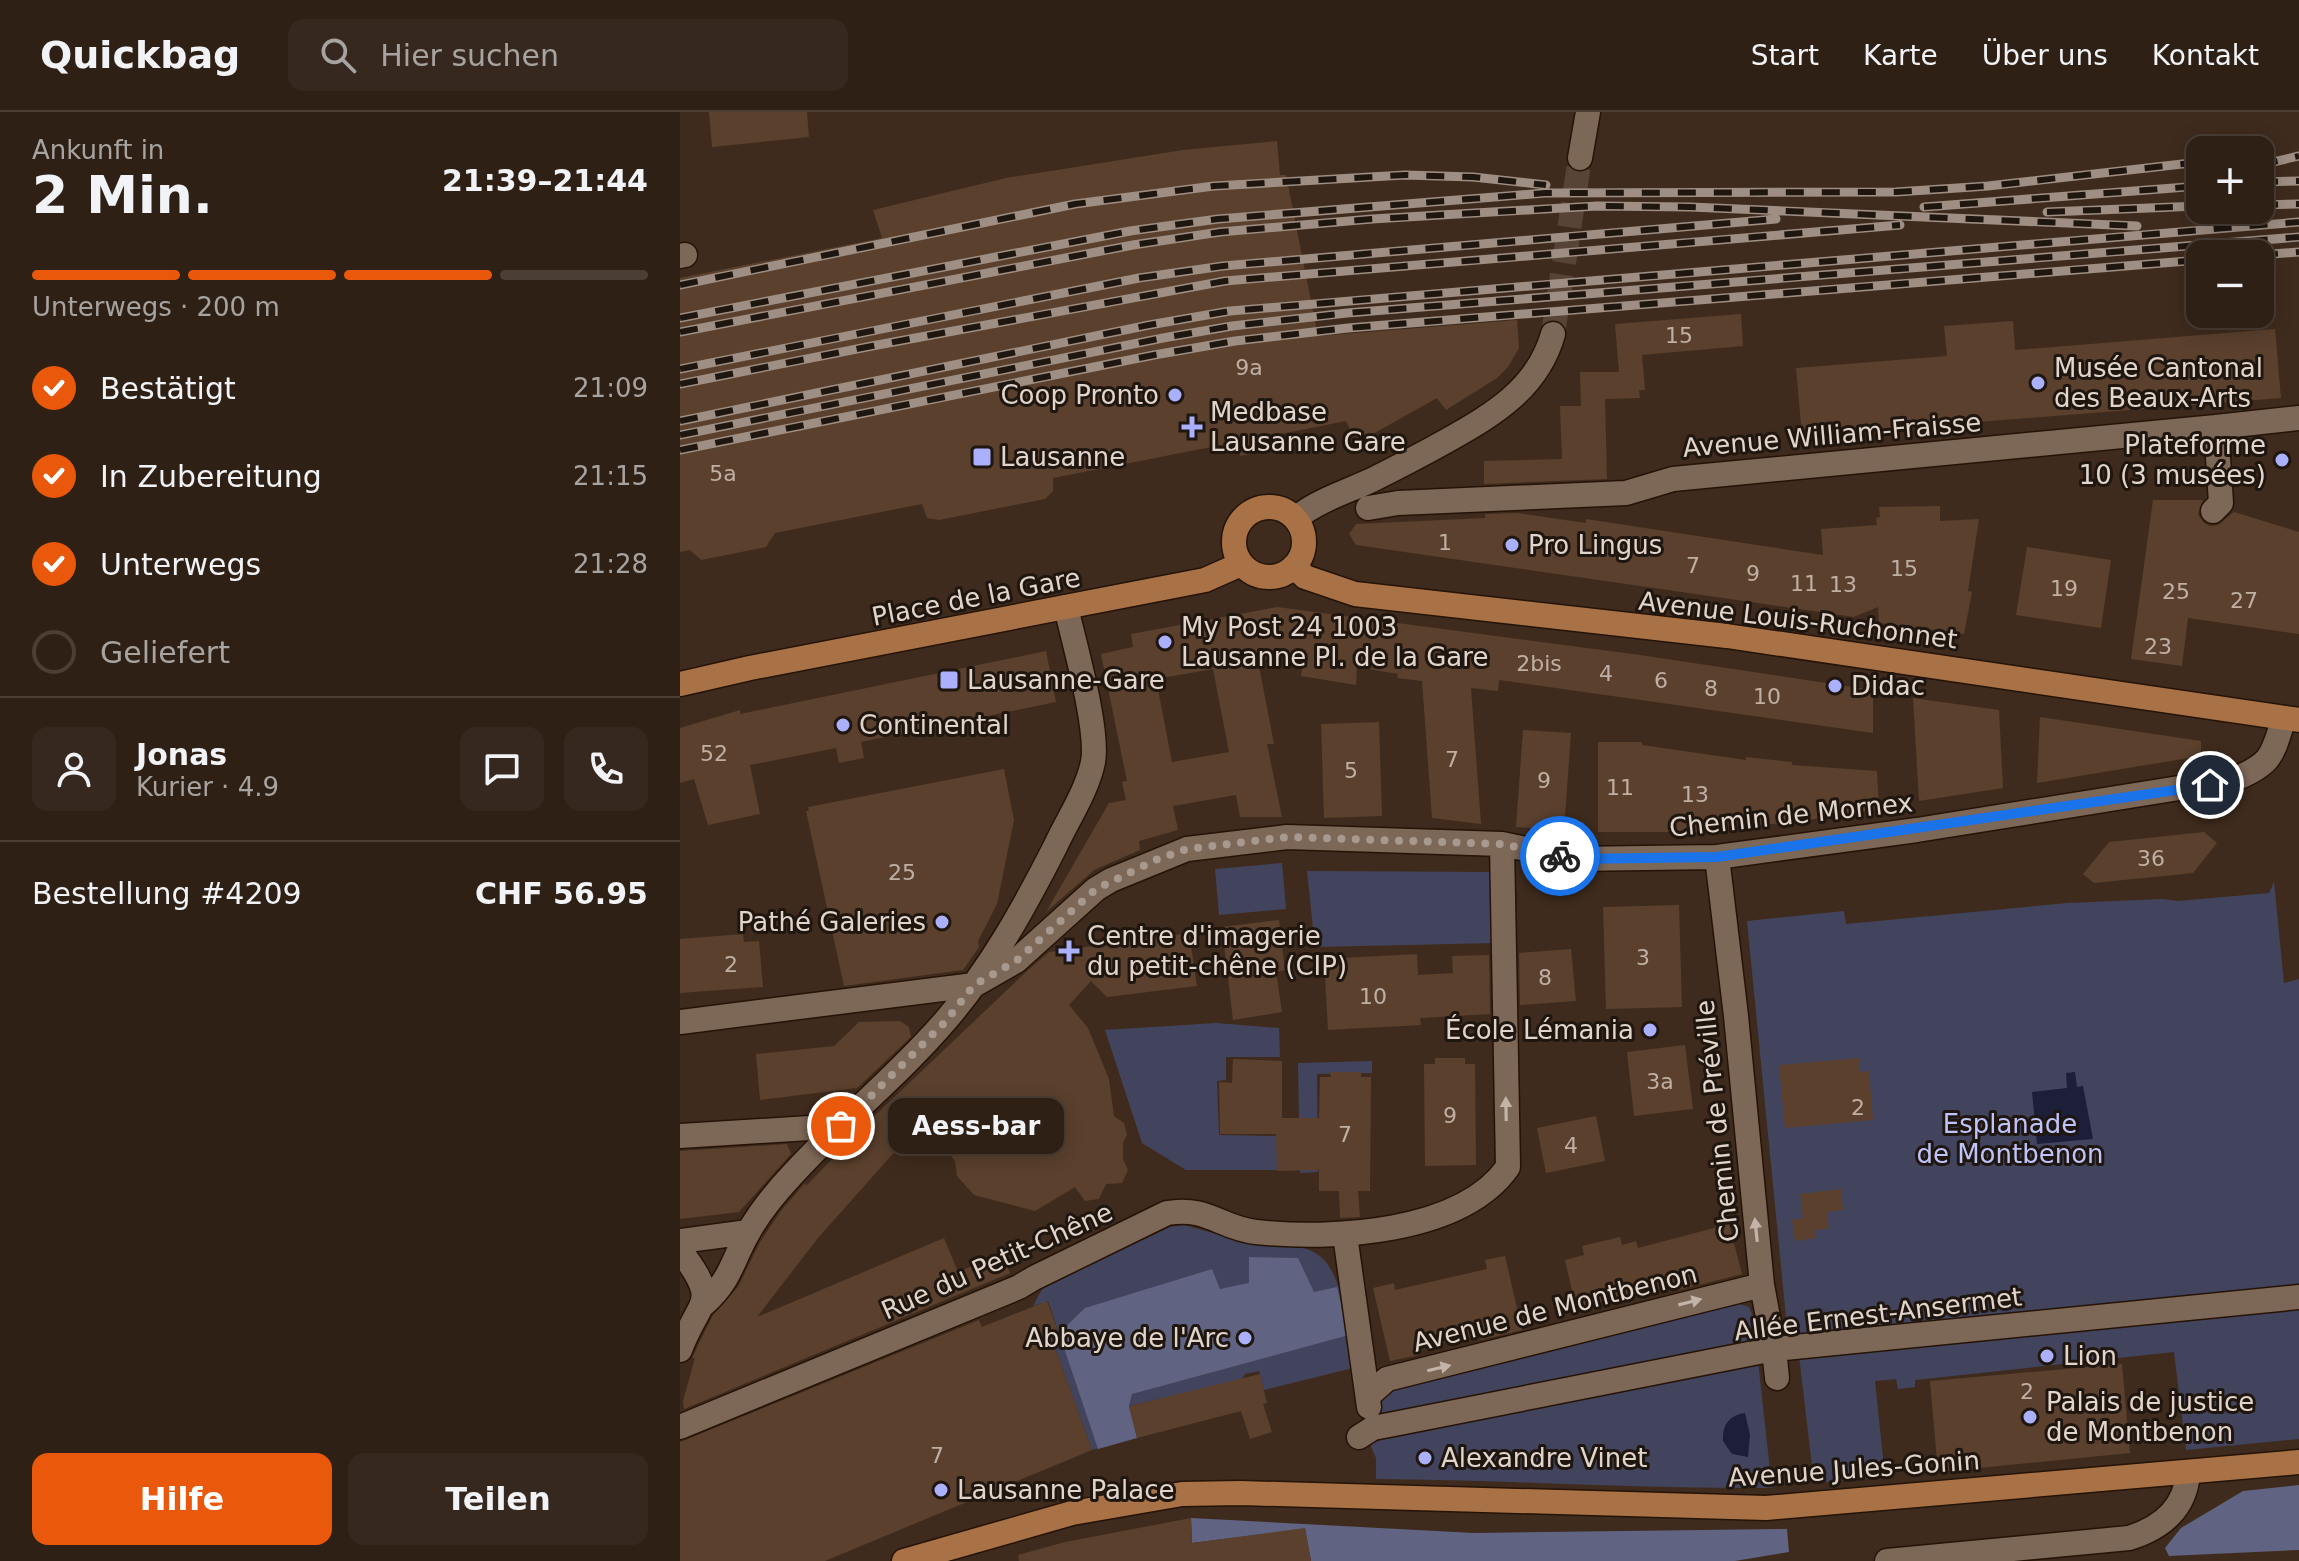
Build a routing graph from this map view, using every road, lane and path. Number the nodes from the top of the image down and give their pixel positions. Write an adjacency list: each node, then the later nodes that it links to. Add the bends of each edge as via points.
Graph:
1 (1588, 112): 2 (street)
2 (1580, 158)
3 (1553, 334): 8 (street, via 1525,386 1486,418)
4 (2299, 418): 5 (street, Avenue William-Fraisse)
5 (2216, 427): 6 (street, Avenue William-Fraisse, via 1673,479 1626,493); 7 (street, via 2221,503)
6 (1368, 508)
7 (2213, 511)
8 (1296, 518): 9 (main road, via 1272,506 1246,515 1234,538); 10 (main road, via 1304,537 1301,558)
9 (1241, 564): 10 (main road, via 1273,577); 11 (main road, Place de la Gare, via 1205,580)
10 (1294, 566): 13 (main road, Avenue Louis-Ruchonnet, via 1305,577 1355,594 1727,636)
11 (1066, 607): 12 (main road, Place de la Gare); 16 (street, via 1093,761 1037,883)
12 (680, 684)
13 (2292, 719): 15 (street, Chemin de Mornex, via 2266,763 2235,779)
14 (1502, 844): 15 (street, Chemin de Mornex, via 1573,859); 16 (street, Chemin de Mornex, via 1287,837 1187,849 1096,889 1016,961); 21 (street, Rue du Petit-Chêne, one-way to 14, via 1454,1211 1497,1183 1508,1167)
15 (1717, 857): 25 (street, Chemin de Préville, one-way to 15)
16 (974, 985): 17 (street); 18 (street, via 946,1021)
17 (680, 1022)
18 (841, 1126): 19 (street); 20 (street)
19 (680, 1136)
20 (736, 1234): 22 (street); 24 (street, via 703,1257); 27 (street, via 734,1267)
21 (1345, 1235): 31 (street); 32 (street, Rue du Petit-Chêne, via 1255,1232 1207,1214 1167,1213 1019,1287)
22 (680, 1241)
23 (680, 1250): 24 (street)
24 (701, 1278): 27 (street)
25 (1762, 1285): 29 (street, Chemin de Préville); 31 (street, Avenue de Montbenon, one-way to 25, via 1387,1379)
26 (2299, 1297): 29 (street, Allée Ernest-Ansermet)
27 (704, 1304): 28 (street)
28 (681, 1345)
29 (1774, 1349): 30 (street, Chemin de Préville); 31 (street, Allée Ernest-Ansermet, via 1366,1433)
30 (1777, 1378)
31 (1368, 1396)
32 (680, 1427)
33 (2299, 1462): 34 (main road, Avenue Jules-Gonin)
34 (2188, 1472): 35 (main road, Avenue Jules-Gonin, via 1766,1508 1240,1493 1165,1496 1072,1513); 36 (street, via 2187,1487 2167,1519 2129,1538)
35 (904, 1561)
36 (1887, 1561)

